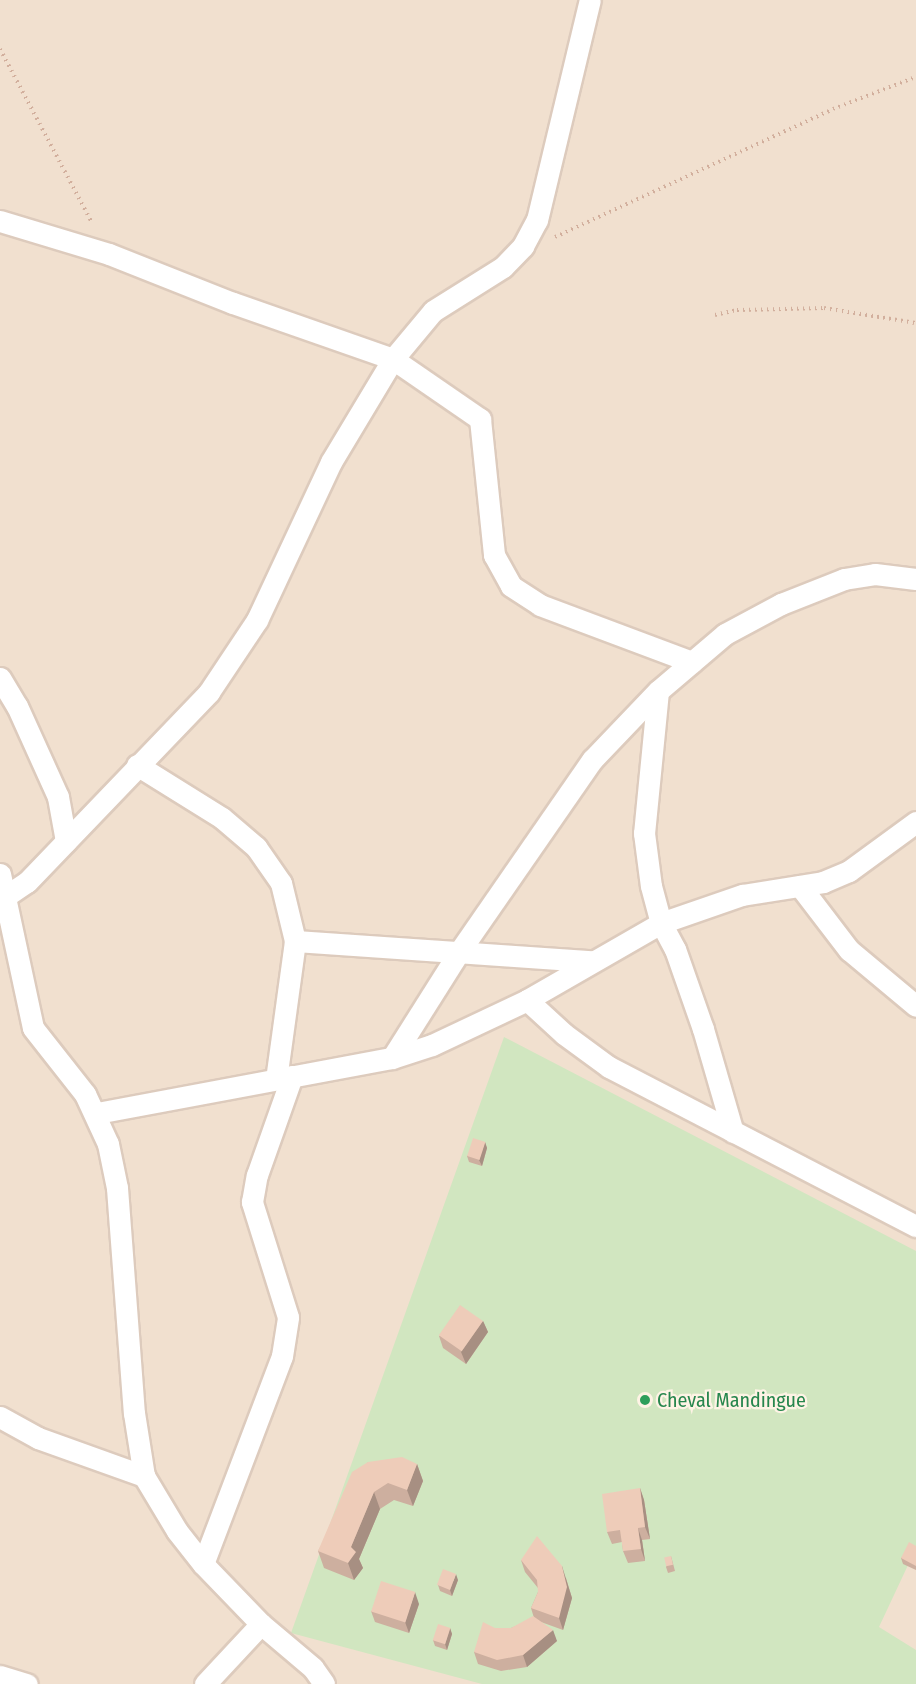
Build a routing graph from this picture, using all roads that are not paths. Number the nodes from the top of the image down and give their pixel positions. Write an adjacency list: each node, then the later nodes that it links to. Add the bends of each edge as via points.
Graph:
1 (590, 0): 3 (street, via 537,220 523,246 503,267 433,311)
2 (0, 221): 3 (street, via 108,254)
3 (393, 359): 5 (street, via 480,418 494,555 511,586 540,605); 8 (street, via 331,462 258,620 231,663)
4 (916, 579): 5 (street, via 875,574 844,579 781,604 725,634)
5 (692, 662): 7 (street)
6 (0, 678): 10 (street, via 58,797)
7 (658, 691): 14 (street, via 644,833); 16 (street, via 592,760)
8 (138, 765): 10 (street); 15 (street, via 222,818 256,847 281,883)
9 (916, 822): 12 (street, via 849,871)
10 (66, 841): 13 (street, via 27,882)
11 (0, 874): 13 (street)
12 (800, 886): 14 (street, via 742,895); 19 (street, via 849,950)
13 (2, 899): 22 (street, via 33,1028)
14 (661, 923): 17 (street); 23 (street, via 695,1003)
15 (295, 941): 16 (street); 21 (street)
16 (459, 952): 17 (street); 20 (street)
17 (591, 961): 18 (street)
18 (527, 1000): 20 (street, via 432,1045); 23 (street, via 609,1067)
19 (916, 1006)
20 (392, 1058): 21 (street)
21 (284, 1078): 22 (street); 27 (street, via 252,1202 288,1317 282,1356)
22 (97, 1113): 26 (street, via 117,1188 134,1413)
23 (733, 1132): 24 (street)
24 (916, 1226)
25 (0, 1417): 26 (street, via 38,1438)
26 (144, 1476): 27 (street, via 177,1531)
27 (203, 1564): 28 (street)
28 (261, 1623): 31 (street); 32 (street, via 313,1668)
29 (0, 1676): 30 (street)
30 (27, 1684)
31 (205, 1684)
32 (324, 1684)

